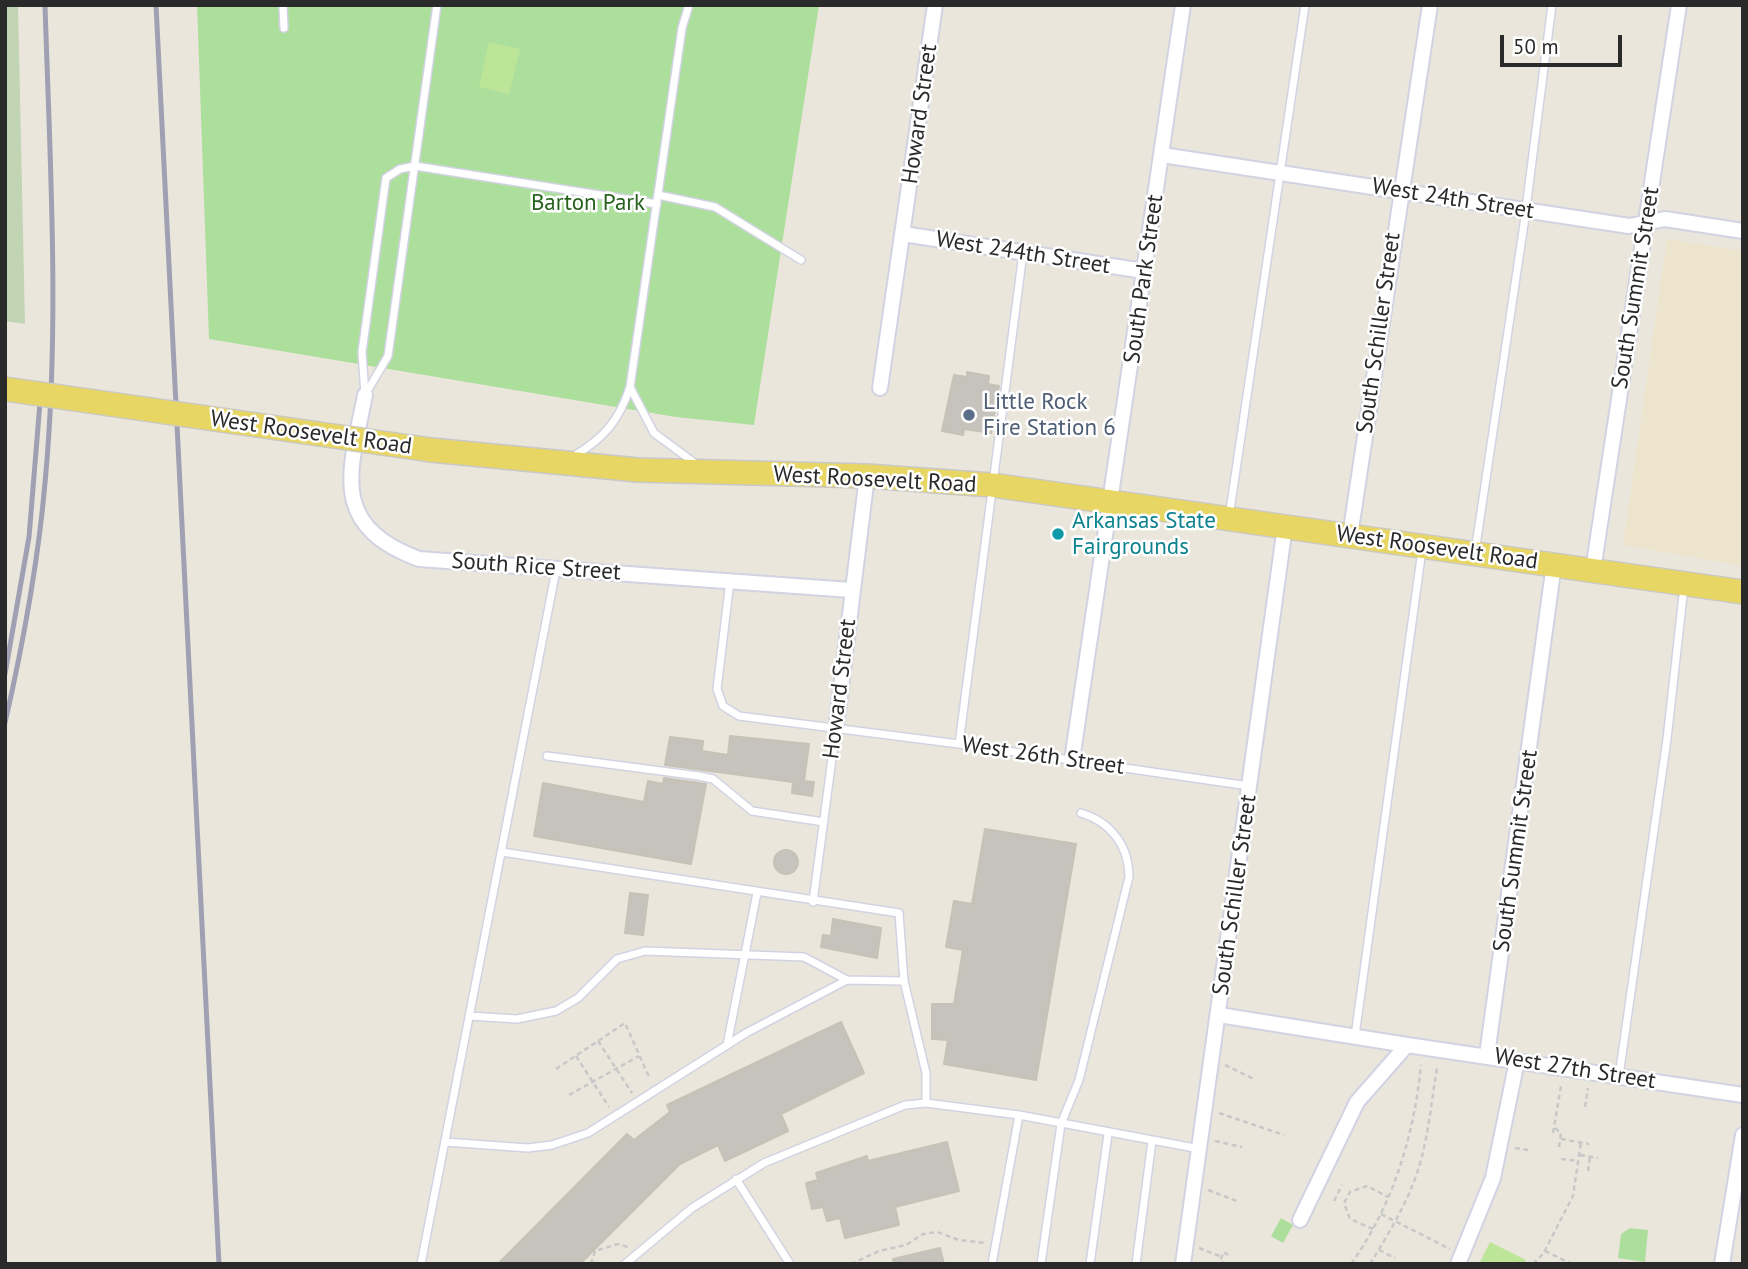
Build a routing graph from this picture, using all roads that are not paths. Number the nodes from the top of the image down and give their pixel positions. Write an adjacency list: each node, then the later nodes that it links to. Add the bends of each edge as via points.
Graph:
1 (283, 5): 10 (lane)
2 (437, 5): 12 (lane, South Rice Street)
3 (689, 5): 15 (lane)
4 (935, 5): 20 (street, Howard Street)
5 (1183, 5): 11 (street, South Park Street)
6 (1305, 5): 13 (lane)
7 (1430, 5): 14 (street, South Schiller Street)
8 (1552, 5): 17 (lane)
9 (1679, 5): 18 (street, South Summit Street)
10 (284, 28)
11 (1162, 155): 13 (street, West 24th Street); 23 (street, South Park Street)
12 (415, 166): 16 (lane); 27 (lane, South Rice Street, via 387,356); 27 (lane, South Rice Street, via 386,178 362,352)
13 (1280, 172): 14 (street, West 24th Street); 33 (lane)
14 (1400, 190): 17 (street, West 24th Street); 35 (street, South Schiller Street)
15 (658, 194): 16 (lane); 22 (lane, via 715,208)
16 (657, 204): 24 (lane)
17 (1526, 210): 18 (street, West 24th Street, via 1629,226); 37 (lane)
18 (1646, 223): 19 (street, West 24th Street, via 1665,219); 40 (street, South Summit Street)
19 (1743, 230)
20 (903, 234): 21 (street, West 244th Street); 25 (street, Howard Street)
21 (1023, 253): 23 (street, West 244th Street); 31 (lane)
22 (802, 260)
23 (1144, 271): 32 (street, South Park Street)
24 (630, 387): 28 (lane, via 612,428); 29 (lane, via 654,433)
25 (880, 388)
26 (5, 389): 28 (main road, West Roosevelt Road, bridge, via 431,450)
27 (365, 395): 39 (street, South Rice Street, via 351,470 351,502 389,547 419,558)
28 (561, 464): 29 (main road, West Roosevelt Road)
29 (709, 474): 30 (main road, West Roosevelt Road)
30 (867, 476): 31 (main road, West Roosevelt Road); 43 (street, Howard Street)
31 (992, 485): 32 (main road, West Roosevelt Road); 46 (lane)
32 (1112, 501): 33 (main road, West Roosevelt Road); 48 (street, South Park Street)
33 (1229, 518): 34 (main road, West Roosevelt Road)
34 (1285, 526): 35 (main road, West Roosevelt Road); 49 (street, South Schiller Street)
35 (1350, 536): 36 (main road, West Roosevelt Road)
36 (1422, 546): 37 (main road, West Roosevelt Road); 60 (lane)
37 (1475, 553): 38 (main road, West Roosevelt Road)
38 (1555, 564): 40 (main road, West Roosevelt Road); 63 (street, South Summit Street)
39 (556, 569): 41 (street, South Rice Street); 52 (lane)
40 (1593, 570): 42 (main road, West Roosevelt Road)
41 (730, 581): 43 (street, South Rice Street); 45 (lane, West 26th Street, via 717,689 723,706 739,716)
42 (1685, 583): 44 (main road, West Roosevelt Road); 65 (lane)
43 (851, 590): 45 (street, Howard Street)
44 (1743, 592)
45 (836, 729): 46 (lane, West 26th Street); 51 (lane, Howard Street)
46 (960, 744): 48 (lane, West 26th Street)
47 (547, 756): 51 (lane, via 706,778 752,811)
48 (1072, 760): 49 (lane, West 26th Street)
49 (1250, 786): 58 (street, South Schiller Street)
50 (1081, 813): 69 (lane, via 1118,838 1127,855 1129,877 1079,1080)
51 (824, 822): 54 (lane, Howard Street)
52 (502, 852): 53 (lane); 59 (lane)
53 (757, 893): 54 (lane); 55 (lane)
54 (813, 902): 57 (lane, via 899,913)
55 (745, 955): 56 (lane, via 804,957); 59 (lane, via 632,952 617,959 578,998 556,1011 517,1019); 61 (lane)
56 (847, 980): 57 (lane); 61 (lane)
57 (904, 981): 67 (lane, via 926,1073)
58 (1219, 1015): 60 (street, West 27th Street); 74 (street, South Schiller Street)
59 (469, 1016): 73 (lane)
60 (1355, 1037): 62 (street, West 27th Street)
61 (727, 1045): 73 (lane, via 588,1133 528,1148)
62 (1407, 1045): 63 (street, West 27th Street); 76 (street, via 1357,1102)
63 (1487, 1055): 64 (street, West 27th Street)
64 (1517, 1061): 65 (street, West 27th Street); 85 (street, via 1493,1178)
65 (1619, 1076): 66 (street, West 27th Street)
66 (1743, 1095)
67 (926, 1104): 68 (lane); 75 (lane, via 881,1113)
68 (1019, 1115): 69 (lane); 80 (lane)
69 (1061, 1124): 70 (lane); 81 (lane)
70 (1108, 1133): 72 (lane); 82 (lane)
71 (1743, 1135): 86 (street)
72 (1152, 1141): 74 (lane); 83 (lane)
73 (445, 1142): 77 (lane)
74 (1201, 1144): 84 (street, South Schiller Street)
75 (736, 1179): 78 (lane, via 692,1208); 79 (lane)
76 (1300, 1220)
77 (421, 1264)
78 (625, 1264)
79 (790, 1264)
80 (992, 1264)
81 (1041, 1264)
82 (1090, 1264)
83 (1136, 1264)
84 (1183, 1264)
85 (1458, 1264)
86 (1723, 1264)

